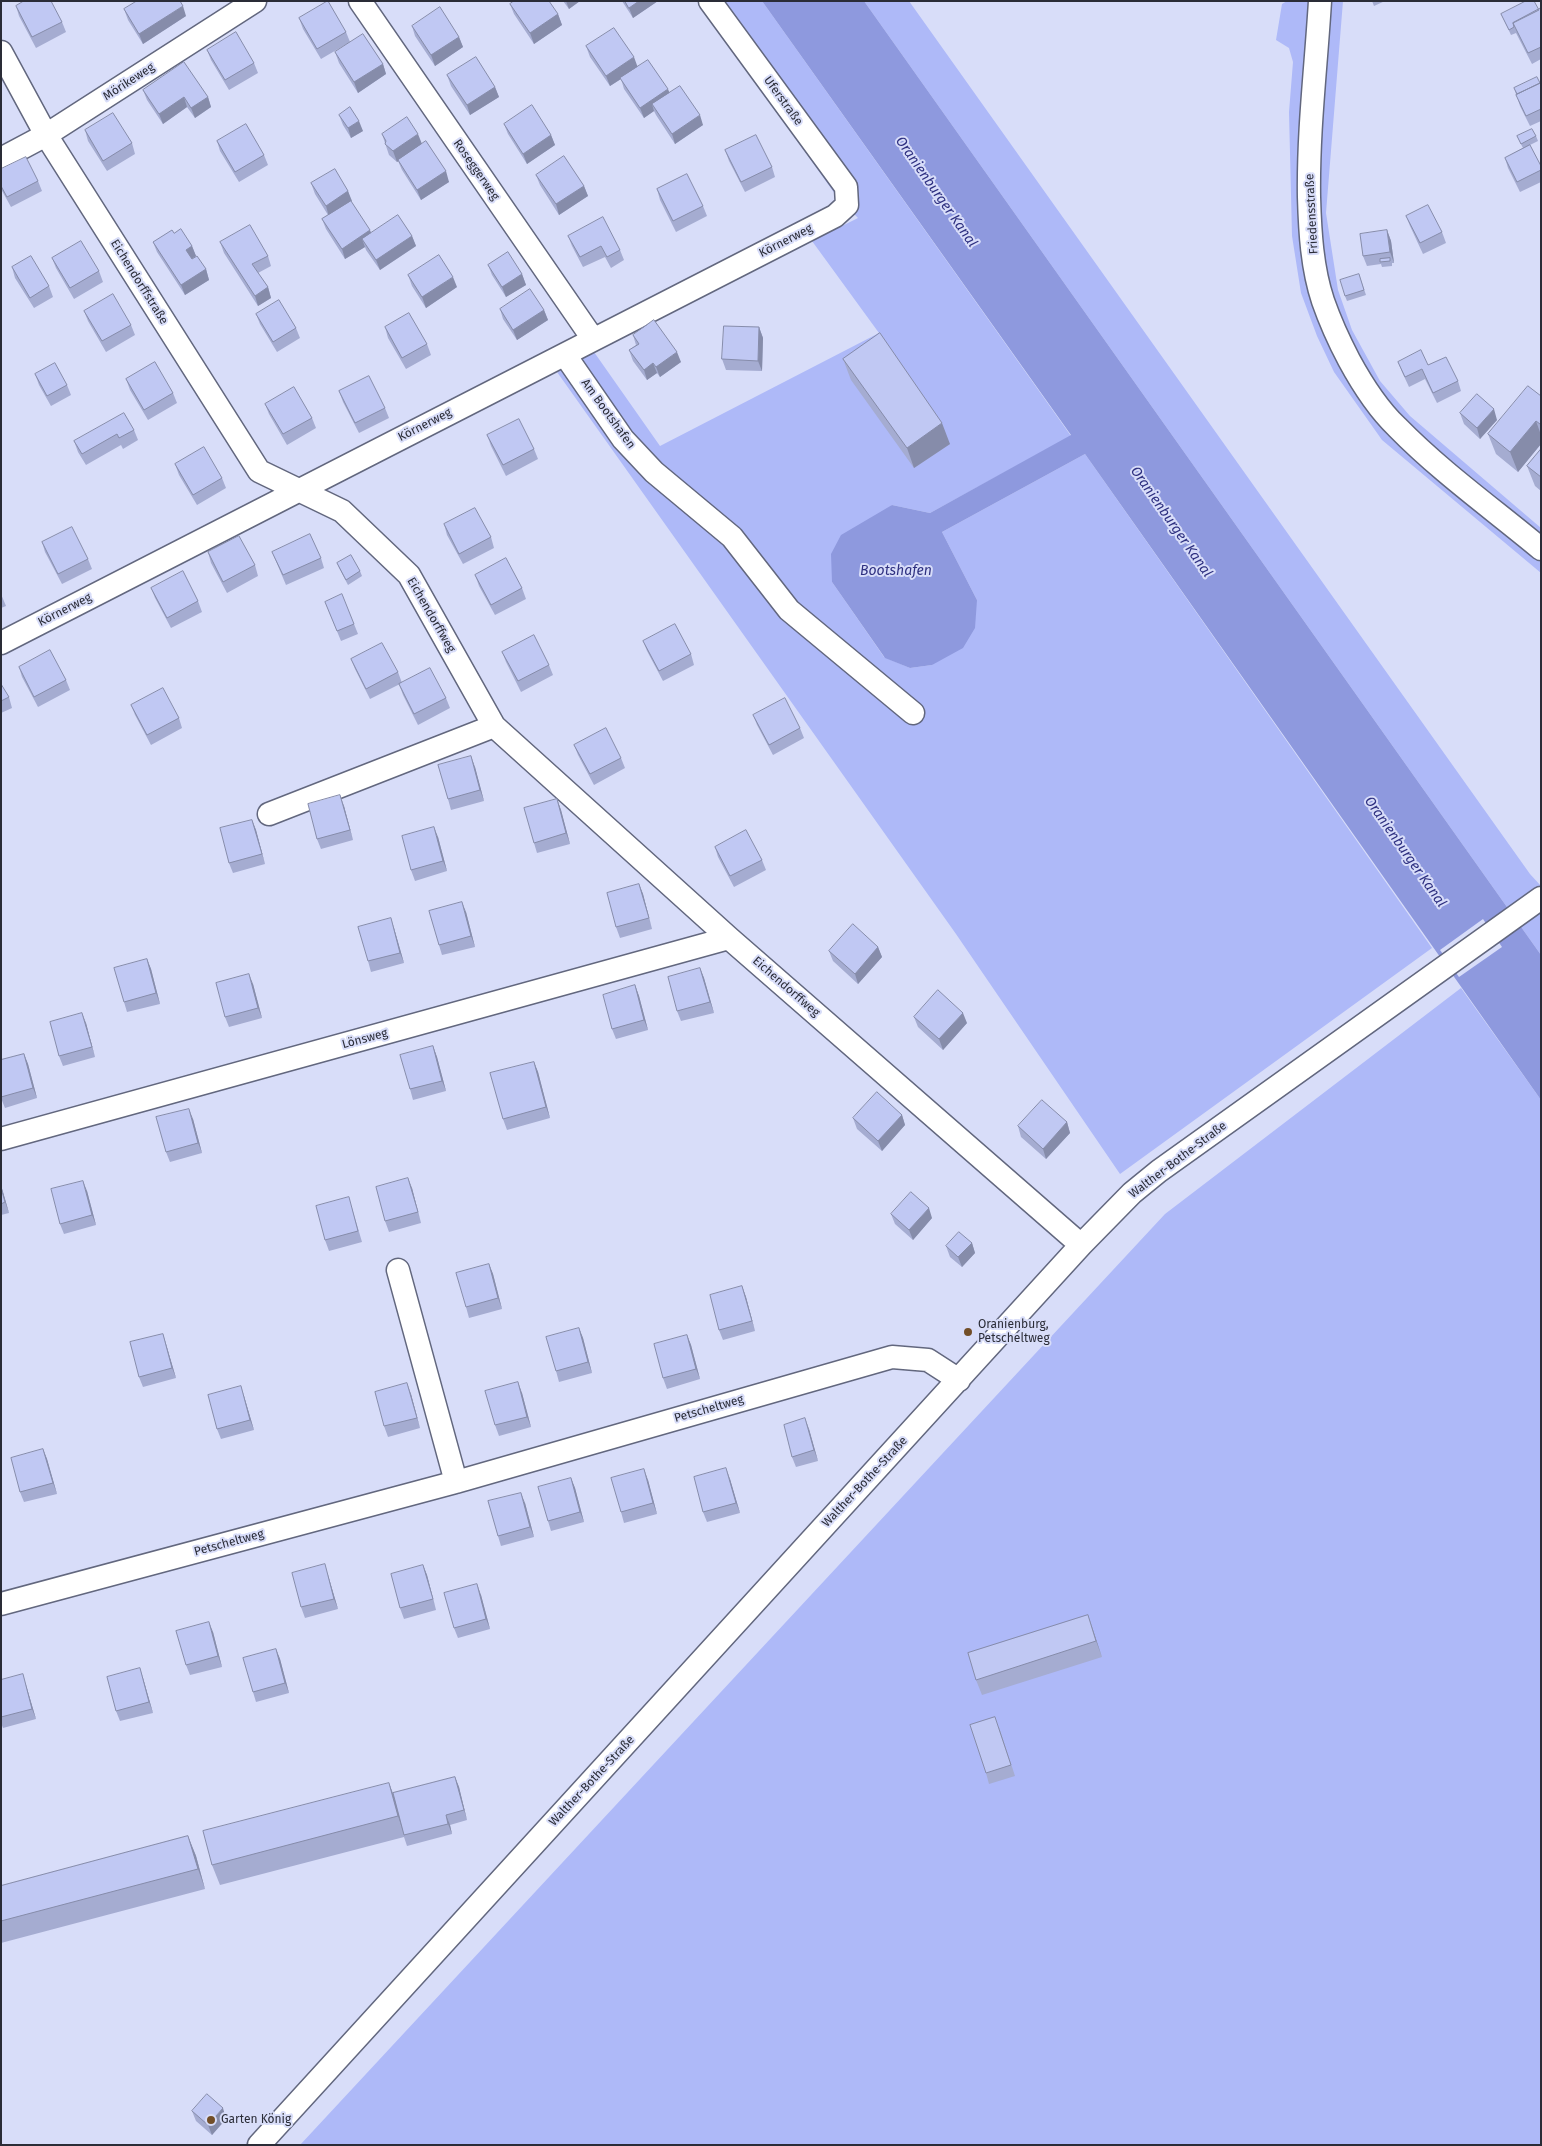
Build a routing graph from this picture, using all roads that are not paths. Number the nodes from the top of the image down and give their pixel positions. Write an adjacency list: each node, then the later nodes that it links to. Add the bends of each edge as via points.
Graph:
1 (255, 1): 6 (street, Mörikeweg)
2 (360, 1): 9 (street, Roseggerweg)
3 (710, 1): 8 (street, Uferstraße, via 846,187)
4 (1320, 1): 12 (street, Friedensstraße, via 1310,127 1312,240 1314,266 1323,300 1340,343 1375,402 1396,427)
5 (1, 52): 6 (street, Eichendorffstraße)
6 (46, 135): 7 (street, Mörikeweg); 11 (street, Eichendorffstraße, via 259,471)
7 (1, 159)
8 (847, 205): 9 (street, Körnerweg, via 835,216)
9 (593, 339): 10 (street, Körnerweg)
10 (564, 354): 11 (street, Körnerweg); 14 (street, Am Bootshafen, via 623,439 654,472 732,537 789,610)
11 (299, 490): 13 (street, Körnerweg); 15 (street, Eichendorffweg, via 342,511 409,575)
12 (1541, 549)
13 (1, 643)
14 (913, 713)
15 (494, 726): 16 (street); 18 (street, Eichendorffweg)
16 (269, 814)
17 (1541, 898): 20 (street, Walther-Bothe-Straße, via 1159,1171 1132,1193)
18 (729, 938): 19 (street, Lönsweg); 20 (street, Eichendorffweg)
19 (1, 1139)
20 (1081, 1245): 22 (street, Walther-Bothe-Straße)
21 (398, 1270): 23 (street)
22 (959, 1380): 23 (street, Petscheltweg, via 928,1360 892,1357); 25 (street, Walther-Bothe-Straße)
23 (456, 1482): 24 (street, Petscheltweg)
24 (1, 1604)
25 (259, 2145)

